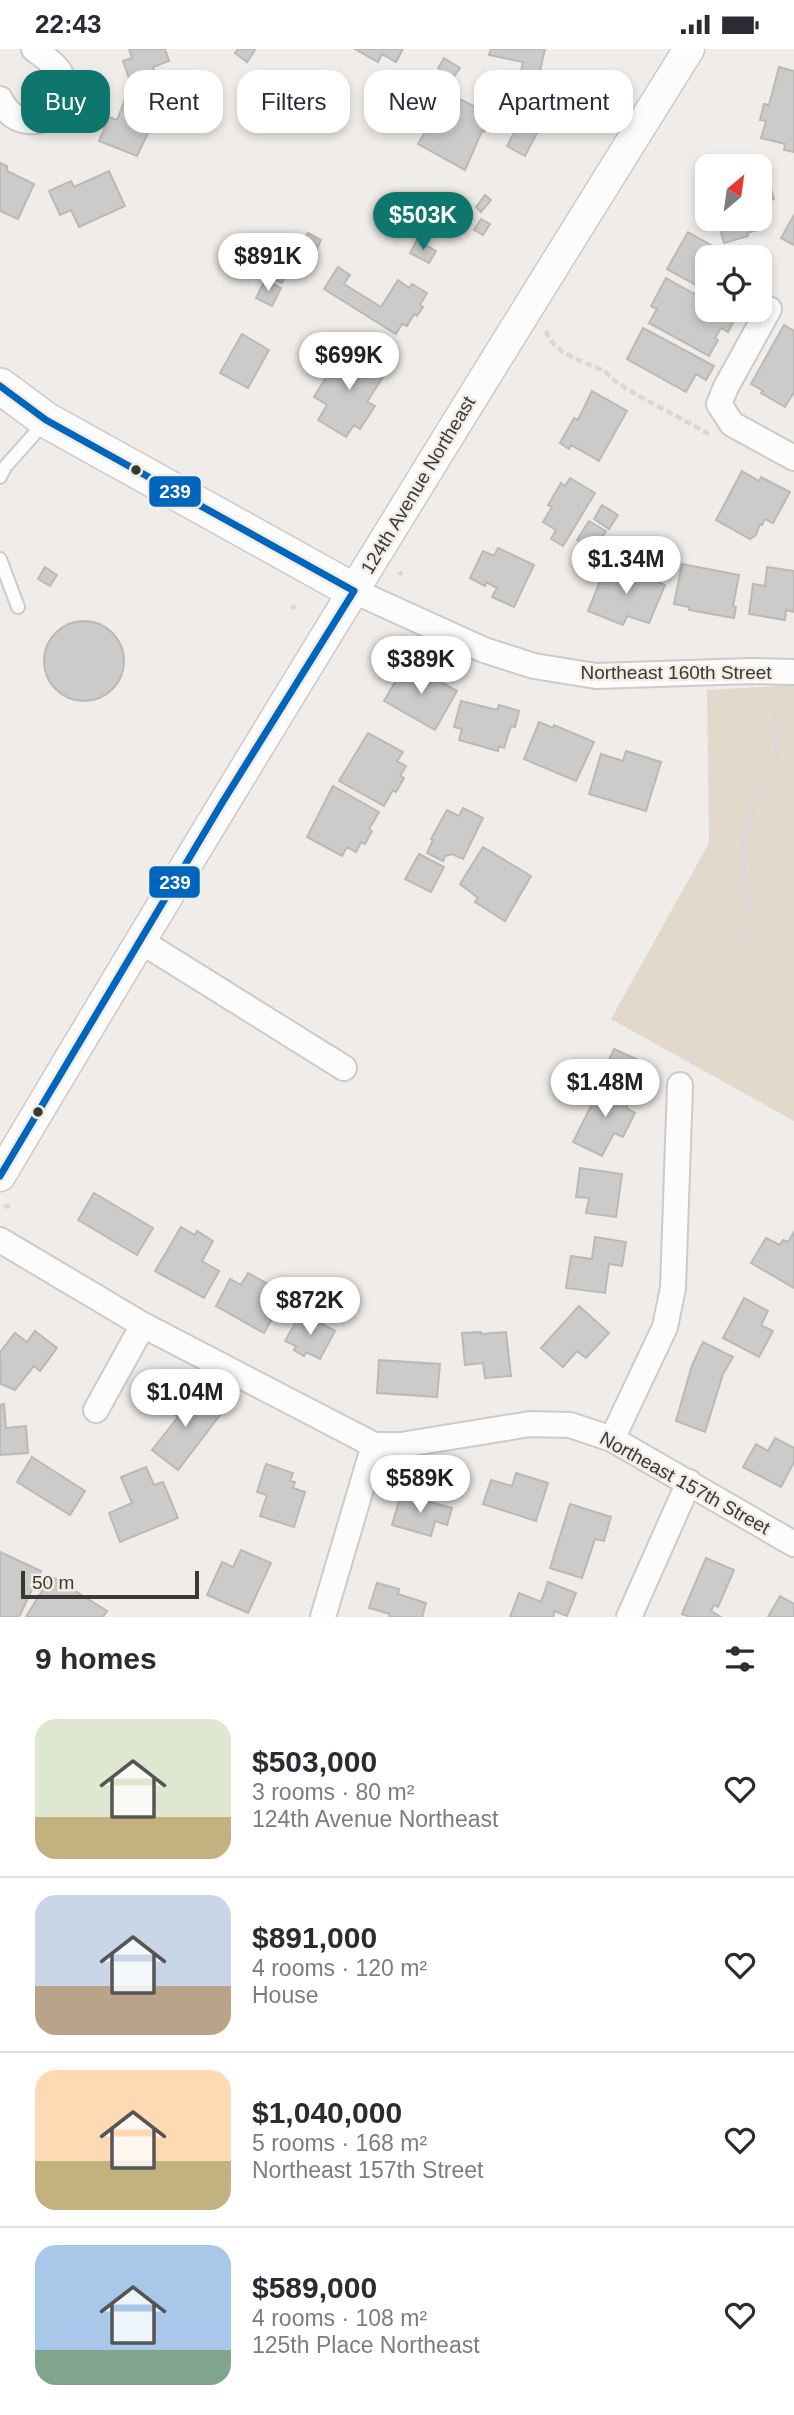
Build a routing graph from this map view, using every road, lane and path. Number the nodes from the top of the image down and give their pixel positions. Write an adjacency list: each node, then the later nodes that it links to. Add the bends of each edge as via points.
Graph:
1 (34, 49): 3 (street, via 59,71 64,88 60,106 46,118 27,122 10,114)
2 (689, 49): 12 (street, 124th Avenue Northeast)
3 (0, 99)
4 (762, 322): 9 (street, via 719,404 732,424)
5 (547, 331): 8 (path, via 558,349 603,370 616,382)
6 (0, 386): 7 (main road, Northeast 160th Street)
7 (47, 420): 10 (lane); 12 (main road, Northeast 160th Street)
8 (711, 435)
9 (794, 458)
10 (0, 477)
11 (0, 559): 13 (lane)
12 (354, 591): 14 (street, Northeast 160th Street, via 484,650 534,666 596,676 751,671); 15 (street, 124th Avenue Northeast)
13 (18, 607)
14 (788, 681): 17 (path, via 774,728 777,755 754,801 742,854 748,923 726,998 691,1031 690,1077)
15 (139, 940): 16 (street); 18 (street, 124th Avenue Northeast)
16 (344, 1068)
17 (680, 1085): 22 (street, via 671,1301 665,1327)
18 (0, 1176)
19 (0, 1240): 20 (street, Northeast 157th Street)
20 (143, 1325): 21 (street); 23 (street, Northeast 157th Street)
21 (96, 1410)
22 (612, 1439): 23 (street, Northeast 157th Street, via 570,1425 530,1425); 24 (street, Northeast 157th Street)
23 (374, 1445): 26 (street)
24 (689, 1482): 25 (street, Northeast 157th Street); 27 (street)
25 (794, 1544)
26 (323, 1617)
27 (629, 1617)

